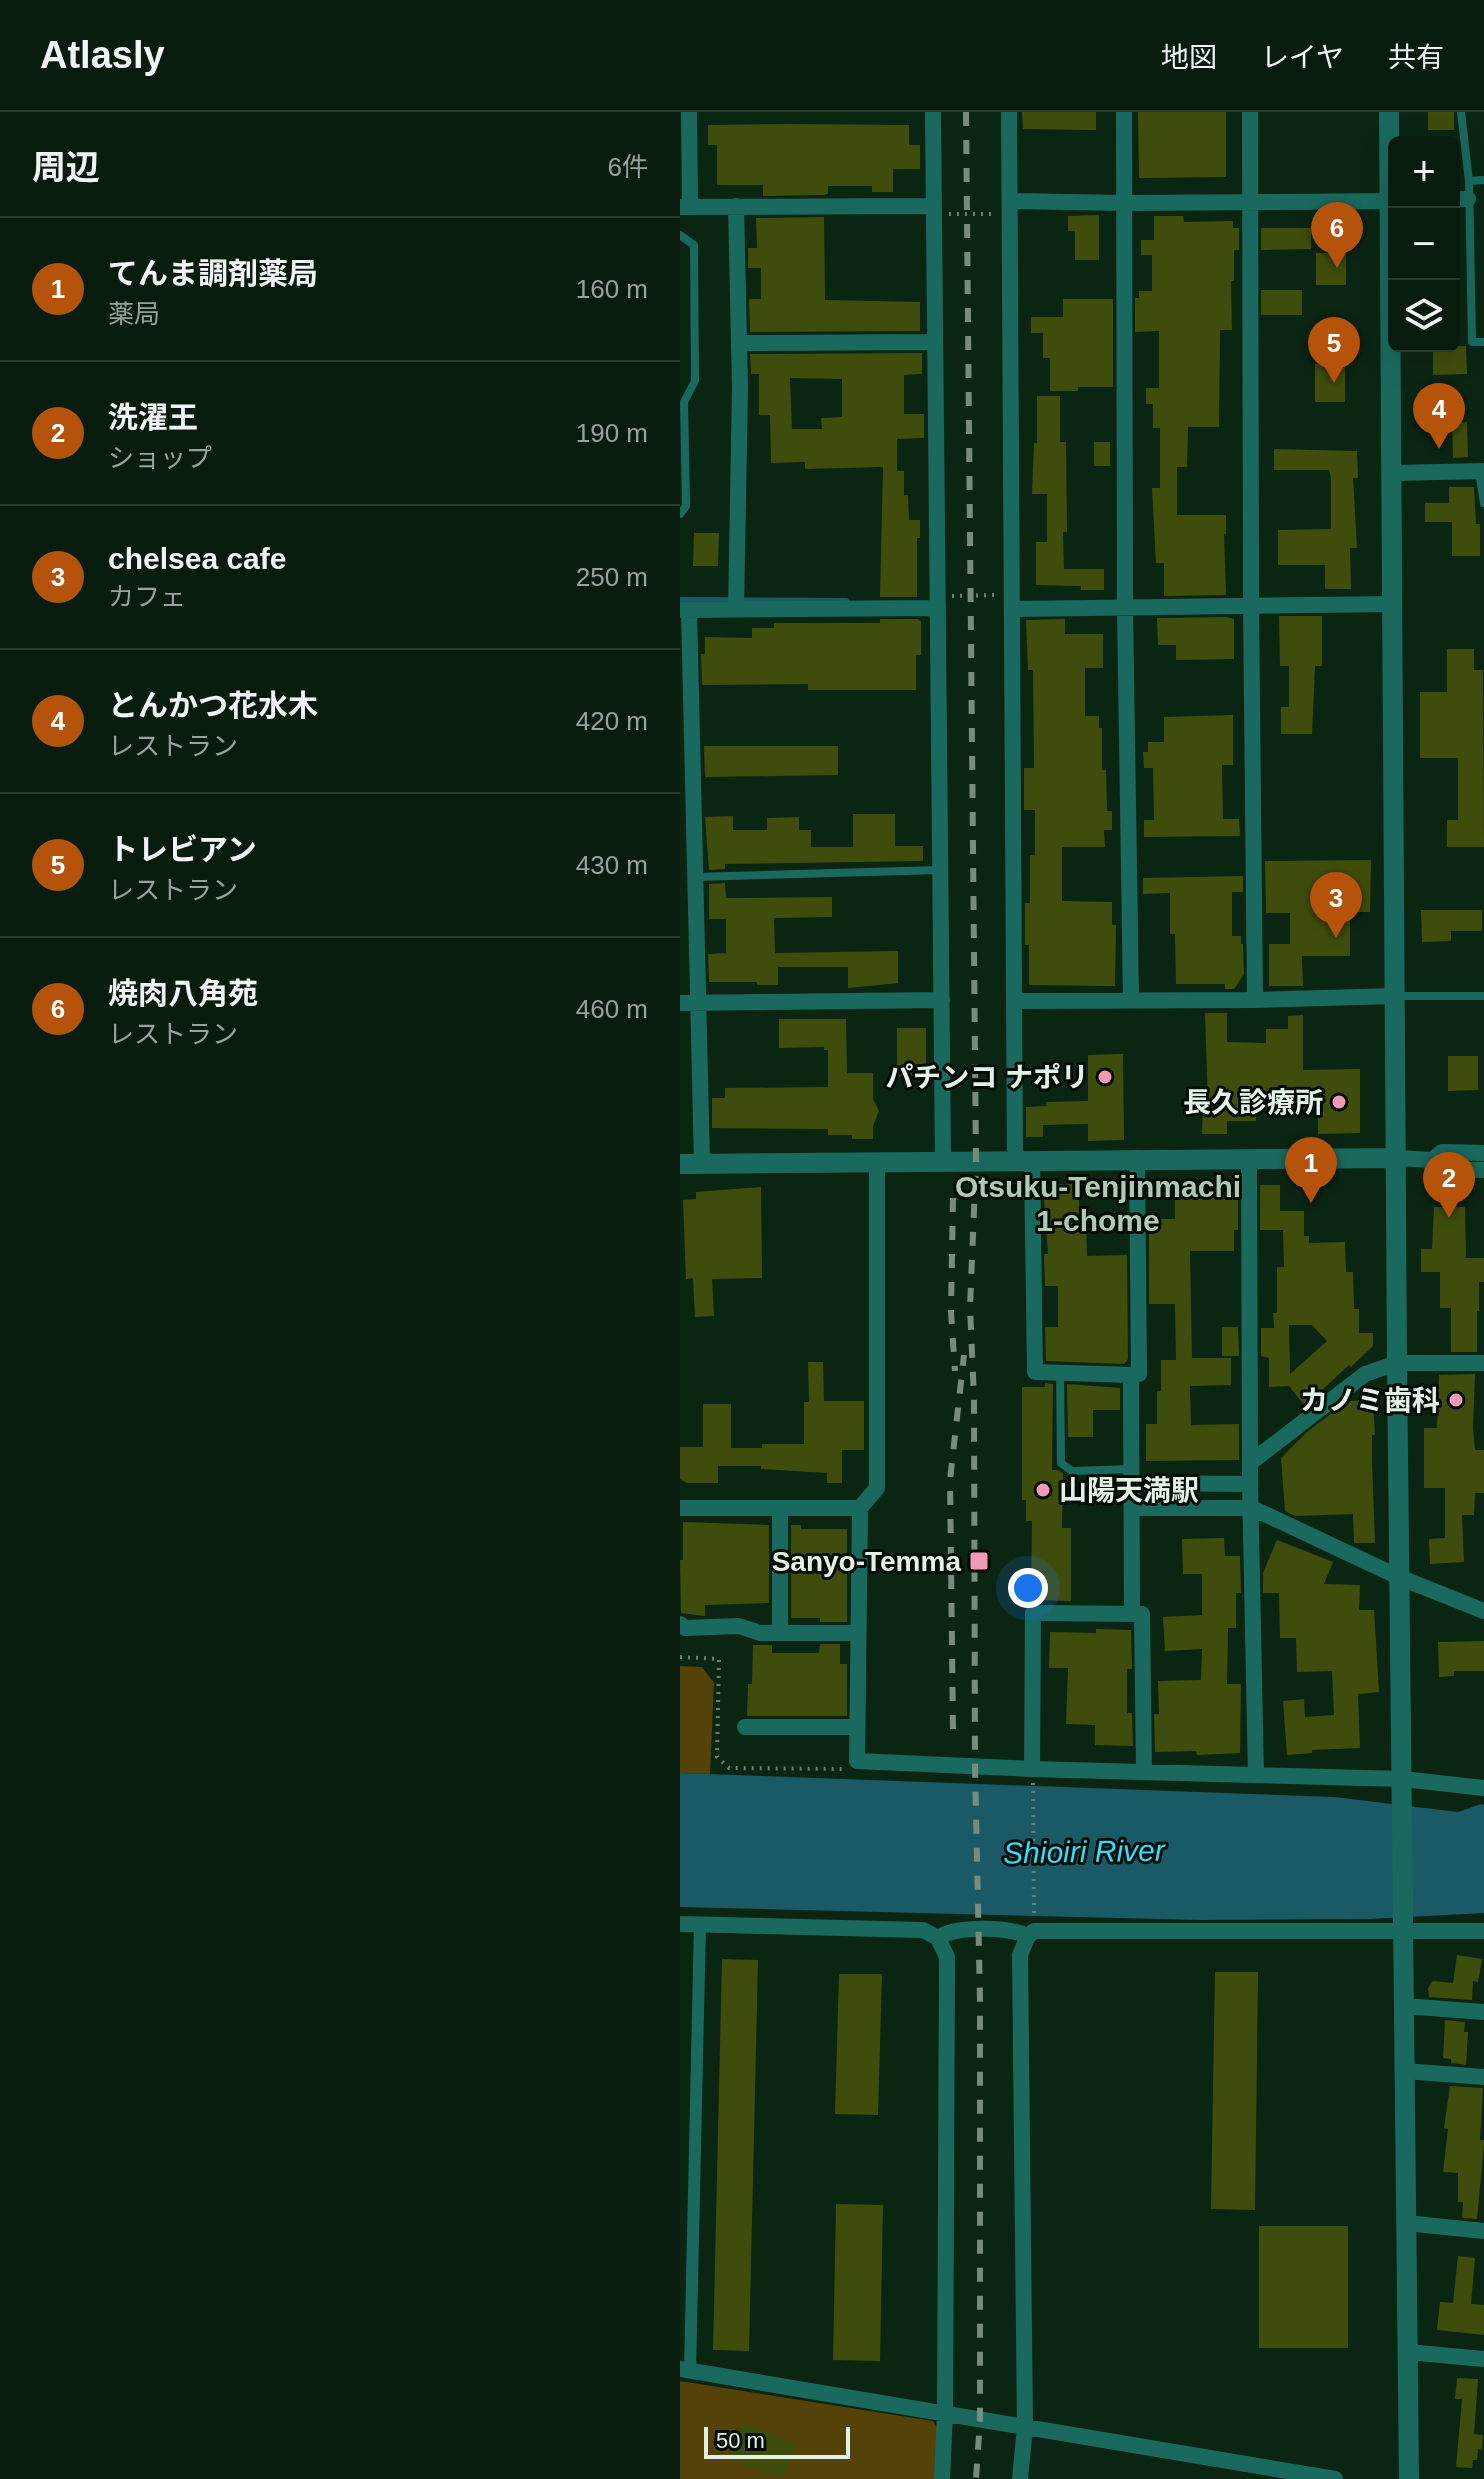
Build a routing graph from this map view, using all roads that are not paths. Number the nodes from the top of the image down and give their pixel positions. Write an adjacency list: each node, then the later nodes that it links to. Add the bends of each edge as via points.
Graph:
1 (689, 112): 15 (street)
2 (933, 112): 19 (street)
3 (1009, 112): 17 (street)
4 (1124, 112): 14 (street)
5 (1250, 112): 12 (street)
6 (1389, 112): 8 (street)
7 (1461, 112): 10 (lane)
8 (1390, 136)
9 (1484, 180): 10 (lane)
10 (1469, 181): 11 (lane)
11 (1461, 199): 22 (lane, via 1472,342)
12 (1250, 201): 13 (street); 14 (street); 31 (street)
13 (1388, 202)
14 (1124, 203): 17 (street); 32 (street)
15 (685, 206): 16 (street)
16 (736, 206): 19 (street); 23 (street)
17 (1010, 207): 29 (street)
18 (1393, 208): 25 (street)
19 (934, 210): 21 (street)
20 (680, 235): 27 (lane, via 694,245 695,381 684,402 686,506)
21 (935, 342): 23 (street); 28 (street)
22 (1484, 342)
23 (740, 343): 33 (street)
24 (1482, 472): 25 (street); 26 (lane)
25 (1393, 473): 30 (street)
26 (1484, 503)
27 (680, 514)
28 (938, 602): 33 (street); 36 (street)
29 (1012, 602): 32 (street); 42 (street)
30 (1394, 604): 31 (street); 38 (street)
31 (1251, 605): 32 (street); 41 (street)
32 (1125, 608): 43 (street)
33 (736, 609): 34 (street)
34 (684, 610): 35 (street)
35 (687, 840): 37 (street)
36 (940, 869): 37 (lane); 40 (street)
37 (695, 877): 45 (street)
38 (1396, 996): 39 (lane); 41 (street); 48 (street)
39 (1484, 996)
40 (942, 1000): 45 (street); 51 (street)
41 (1255, 1000): 43 (street)
42 (1015, 1001): 43 (street); 52 (street)
43 (1131, 1001)
44 (680, 1003): 45 (street)
45 (698, 1003): 55 (street)
46 (1484, 1153): 50 (street, via 1442,1152)
47 (1137, 1158): 49 (street); 52 (street); 60 (street, via 1139,1374)
48 (1398, 1158): 49 (street); 50 (street); 57 (street)
49 (1249, 1160): 61 (street)
50 (1432, 1160): 56 (street, via 1442,1169)
51 (943, 1161): 52 (street); 53 (street)
52 (1024, 1161): 59 (street, via 1035,1372)
53 (877, 1163): 55 (street); 66 (street, via 877,1488)
54 (680, 1164): 55 (street)
55 (702, 1164)
56 (1484, 1170)
57 (1397, 1363): 58 (street); 61 (street, via 1365,1374); 69 (street)
58 (1484, 1363)
59 (1060, 1373): 60 (street); 62 (lane, via 1061,1463 1072,1471)
60 (1131, 1375): 62 (street)
61 (1250, 1463): 63 (street)
62 (1132, 1476): 63 (street); 67 (street)
63 (1250, 1484): 68 (street)
64 (680, 1508): 65 (street)
65 (780, 1508): 66 (street); 73 (street)
66 (860, 1508): 74 (street)
67 (1133, 1508): 68 (street); 71 (street)
68 (1252, 1508): 69 (street); 79 (street)
69 (1401, 1578): 70 (street); 80 (street)
70 (1484, 1611)
71 (1132, 1614): 77 (street, via 1033,1613); 78 (street, via 1142,1614)
72 (680, 1624): 73 (street)
73 (780, 1633): 74 (street)
74 (858, 1633): 76 (street)
75 (745, 1727): 76 (street)
76 (857, 1727): 77 (street, via 857,1761)
77 (1032, 1769): 78 (street)
78 (1144, 1770): 79 (street)
79 (1256, 1775): 80 (street)
80 (1403, 1779): 81 (street); 84 (street)
81 (1484, 1788)
82 (680, 1924): 83 (street)
83 (700, 1924): 87 (street, via 923,1930); 96 (street)
84 (1403, 1929): 85 (street); 86 (street); 88 (street)
85 (1484, 1931)
86 (1031, 1934): 87 (street, via 948,1931); 98 (street, via 1020,1955)
87 (938, 1938): 97 (street, via 947,1957)
88 (1404, 2006): 89 (street); 90 (street)
89 (1484, 2012)
90 (1404, 2071): 91 (street); 92 (street)
91 (1484, 2077)
92 (1406, 2223): 93 (street); 94 (street)
93 (1484, 2231)
94 (1408, 2352): 95 (street); 102 (street)
95 (1484, 2359)
96 (685, 2370): 97 (street)
97 (945, 2414): 98 (street); 99 (street)
98 (1025, 2427): 100 (street); 101 (street)
99 (942, 2479)
100 (1020, 2479)
101 (1335, 2479)
102 (1409, 2479)

